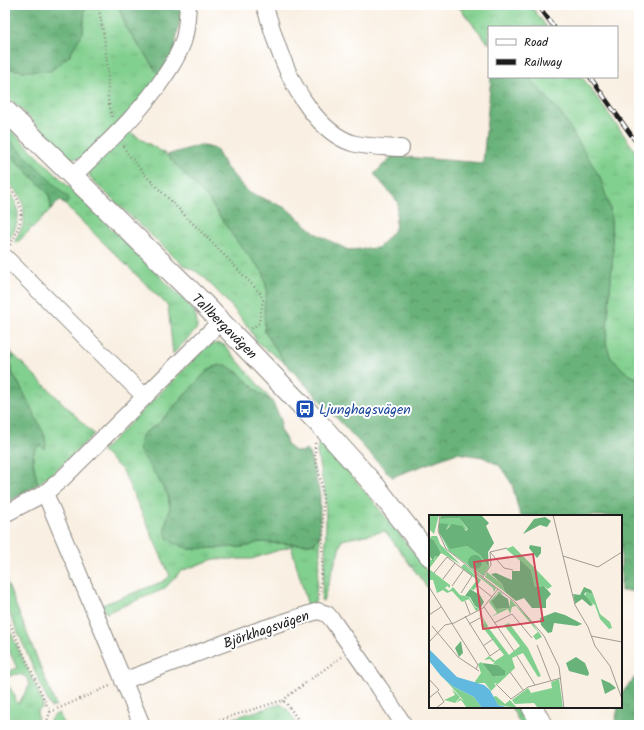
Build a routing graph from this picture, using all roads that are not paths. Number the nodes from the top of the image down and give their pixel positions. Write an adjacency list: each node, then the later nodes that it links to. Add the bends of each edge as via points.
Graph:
1 (188, 5): 5 (street, via 184,40 178,55 156,89 140,110)
2 (264, 5): 4 (street, via 282,60 313,114 329,129 352,143)
3 (5, 110): 5 (street, Tallbergavägen)
4 (401, 148)
5 (73, 176): 7 (street, Tallbergavägen)
6 (7, 253): 8 (street)
7 (221, 322): 8 (street); 11 (street, Tallbergavägen, via 326,431 376,487)
8 (145, 397): 9 (street)
9 (45, 493): 10 (street); 12 (street)
10 (5, 514)
11 (429, 555)
12 (123, 681): 14 (street); 15 (street, Björkhagsvägen, via 318,611 327,614 333,620)
13 (533, 708): 16 (street)
14 (142, 725)
15 (404, 725)
16 (542, 725)

